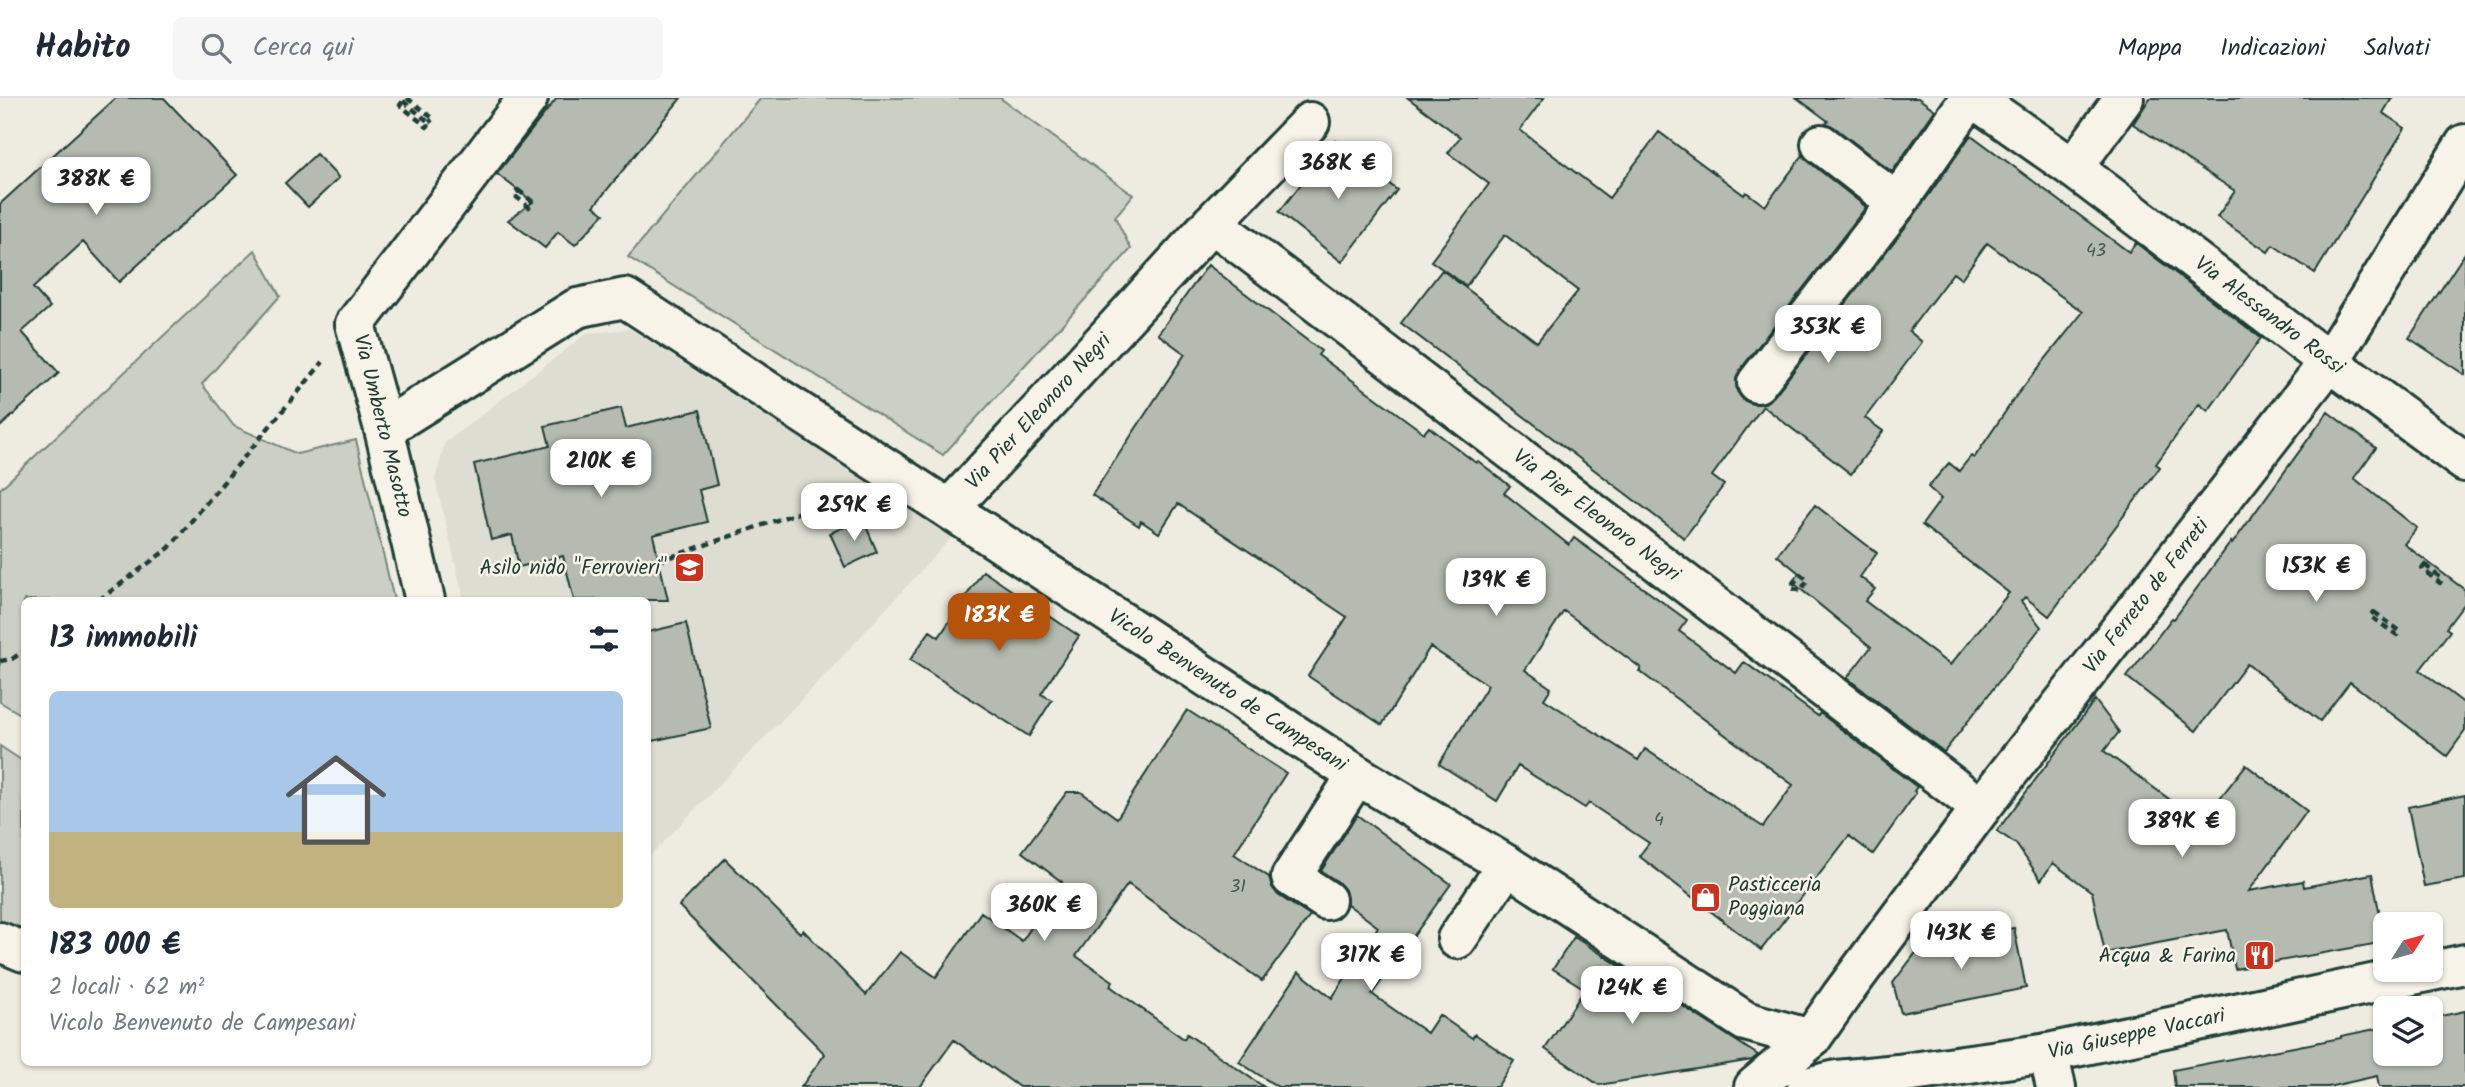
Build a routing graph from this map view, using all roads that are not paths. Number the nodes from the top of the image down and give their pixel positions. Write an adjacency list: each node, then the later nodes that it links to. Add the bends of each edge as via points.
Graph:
1 (528, 98): 12 (street, Via Umberto Masotto, via 355,324)
2 (1972, 98): 7 (street, Via Alessandro Rossi); 8 (street, Via Alessandro Rossi)
3 (2124, 98): 7 (street)
4 (1310, 122): 9 (street, Via Pier Eleonoro Negri)
5 (1821, 144): 8 (street)
6 (2465, 144): 10 (street, Via Ferreto de Ferreti)
7 (2073, 168): 10 (street, Via Alessandro Rossi)
8 (1896, 203): 11 (street, Via Alessandro Rossi)
9 (1212, 223): 14 (street, Via Pier Eleonoro Negri); 17 (street, Via Pier Eleonoro Negri)
10 (2329, 362): 13 (street, Via Alessandro Rossi); 17 (street, Via Ferreto de Ferreti)
11 (1757, 383)
12 (384, 429): 14 (street, Vicolo Benvenuto de Campesani, via 577,308 625,298); 15 (street, Via Umberto Masotto)
13 (2465, 462)
14 (950, 508): 16 (street, Vicolo Benvenuto de Campesani)
15 (424, 597)
16 (1357, 775): 18 (street, Vicolo Benvenuto de Campesani); 19 (street, Vicolo Benvenuto de Campesani, via 1291,877)
17 (1981, 808): 24 (street, Via Ferreto de Ferreti)
18 (1507, 864): 20 (street); 24 (street, Vicolo Benvenuto de Campesani, via 1745,1021)
19 (1326, 900)
20 (1457, 939)
21 (0, 942): 22 (street)
22 (21, 951)
23 (2465, 964): 25 (street, Via Giuseppe Vaccari)
24 (1811, 1038): 26 (street, via 1820,1060); 27 (street, Via Ferreto de Ferreti)
25 (2052, 1070): 26 (street, Via Giuseppe Vaccari, via 1898,1074)
26 (1822, 1083)
27 (1754, 1087)

